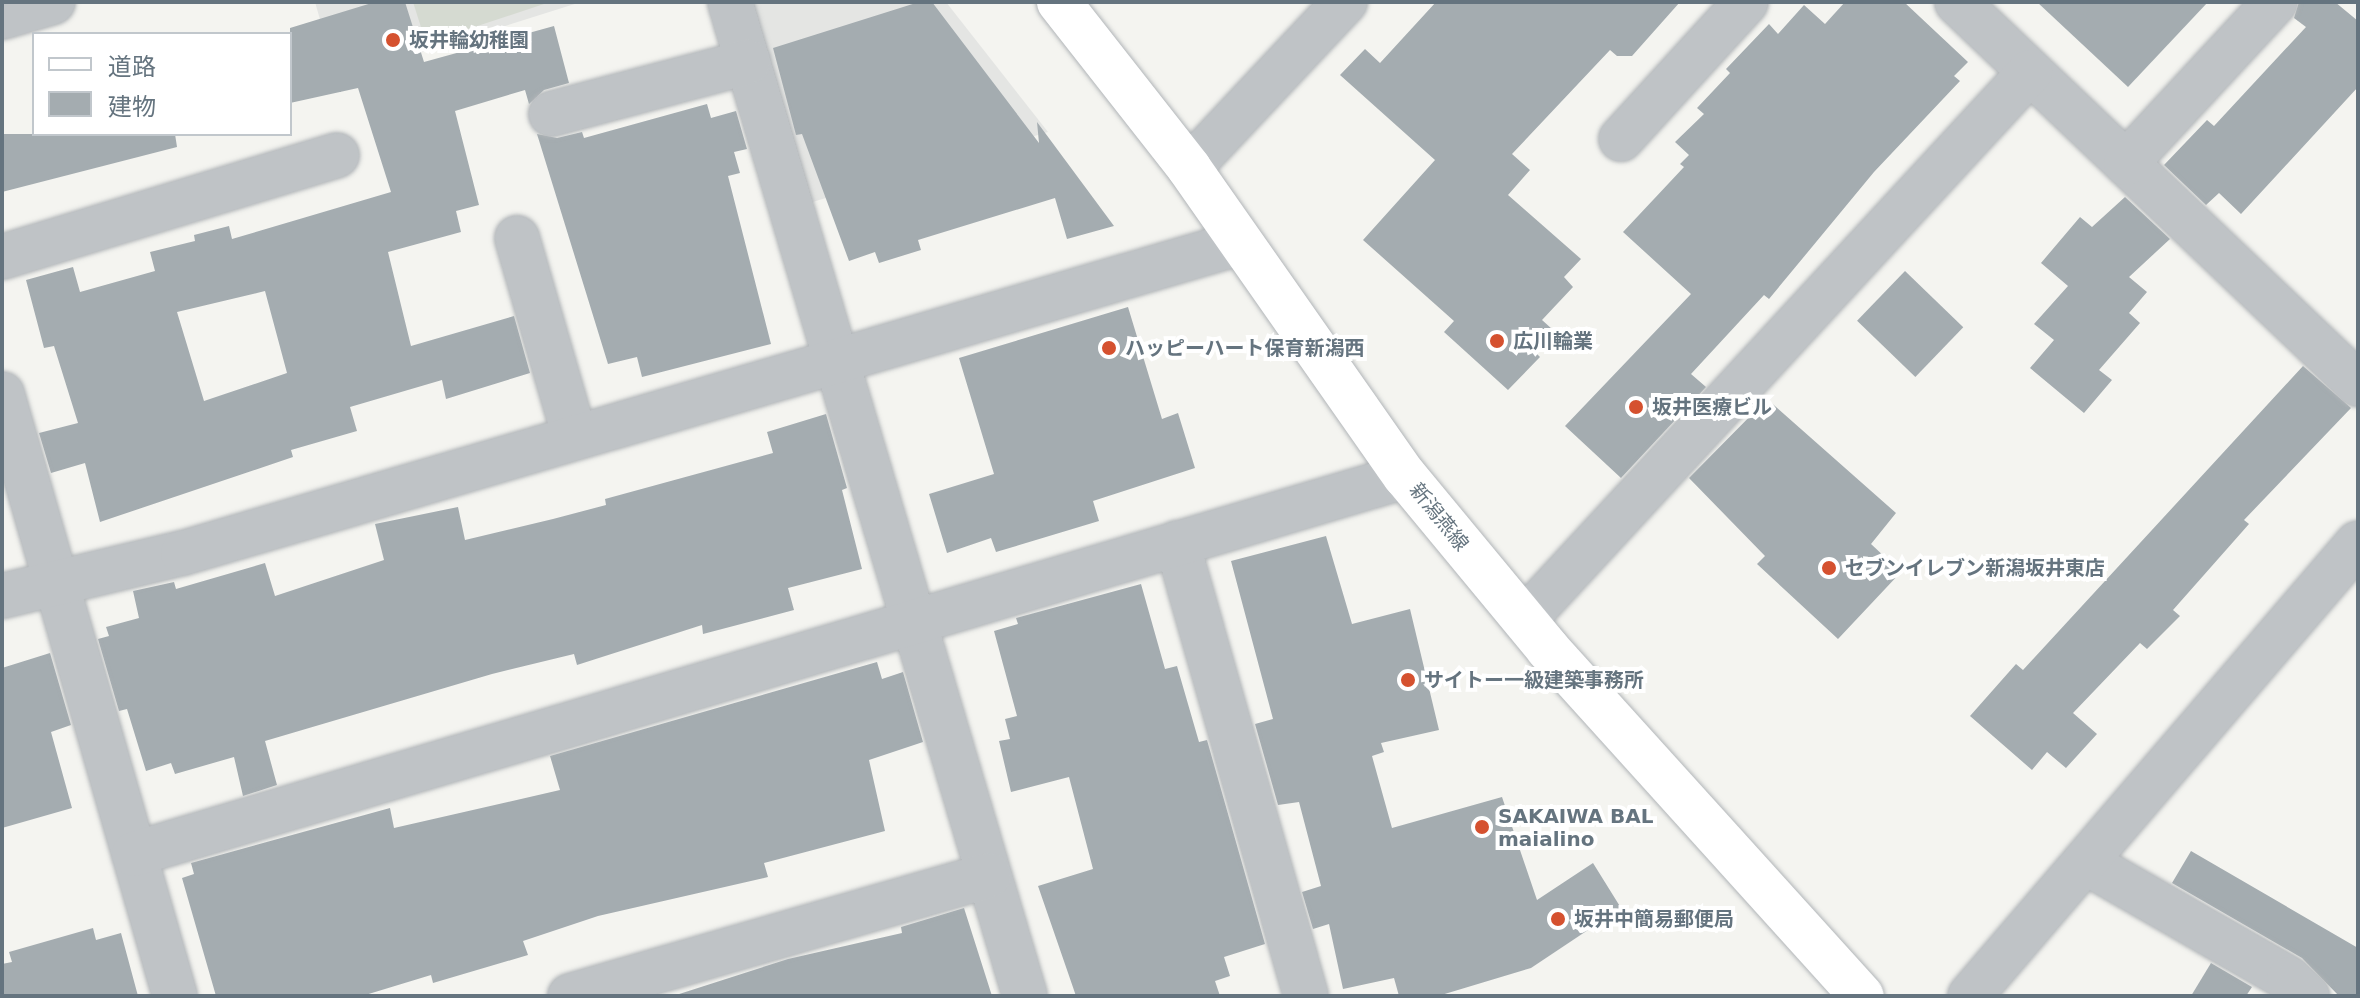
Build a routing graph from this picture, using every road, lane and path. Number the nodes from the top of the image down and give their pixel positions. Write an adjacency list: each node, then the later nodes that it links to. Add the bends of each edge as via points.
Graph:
1 (53, 2): 8 (street)
2 (730, 2): 9 (street)
3 (1059, 2): 15 (main road, 新潟燕線)
4 (1345, 2): 15 (street)
5 (1746, 2): 12 (street)
6 (1957, 2): 10 (street)
7 (2275, 2): 14 (street)
8 (2, 17)
9 (748, 62): 11 (street); 19 (street)
10 (2030, 72): 14 (street); 28 (street)
11 (551, 114)
12 (1621, 139)
13 (337, 155): 18 (street)
14 (2126, 163): 20 (street)
15 (1189, 168): 17 (main road, 新潟燕線)
16 (517, 238): 22 (street)
17 (1239, 243): 19 (street); 23 (main road, 新潟燕線)
18 (2, 257)
19 (838, 360): 22 (street); 29 (street)
20 (2358, 384)
21 (2, 394): 26 (street)
22 (575, 437): 26 (street, via 183,553)
23 (1405, 476): 24 (street); 28 (main road, 新潟燕線)
24 (1177, 543): 29 (street); 36 (street)
25 (2358, 543): 31 (street)
26 (55, 580): 27 (street); 30 (street)
27 (2, 596)
28 (1524, 620): 37 (main road, 新潟燕線)
29 (916, 621): 30 (street); 32 (street)
30 (134, 854): 33 (street)
31 (2085, 862): 38 (street); 39 (street, via 2289,979)
32 (989, 875): 34 (street); 35 (street)
33 (175, 996)
34 (570, 996)
35 (1025, 996)
36 (1306, 996)
37 (1862, 996)
38 (1970, 996)
39 (2307, 996)

